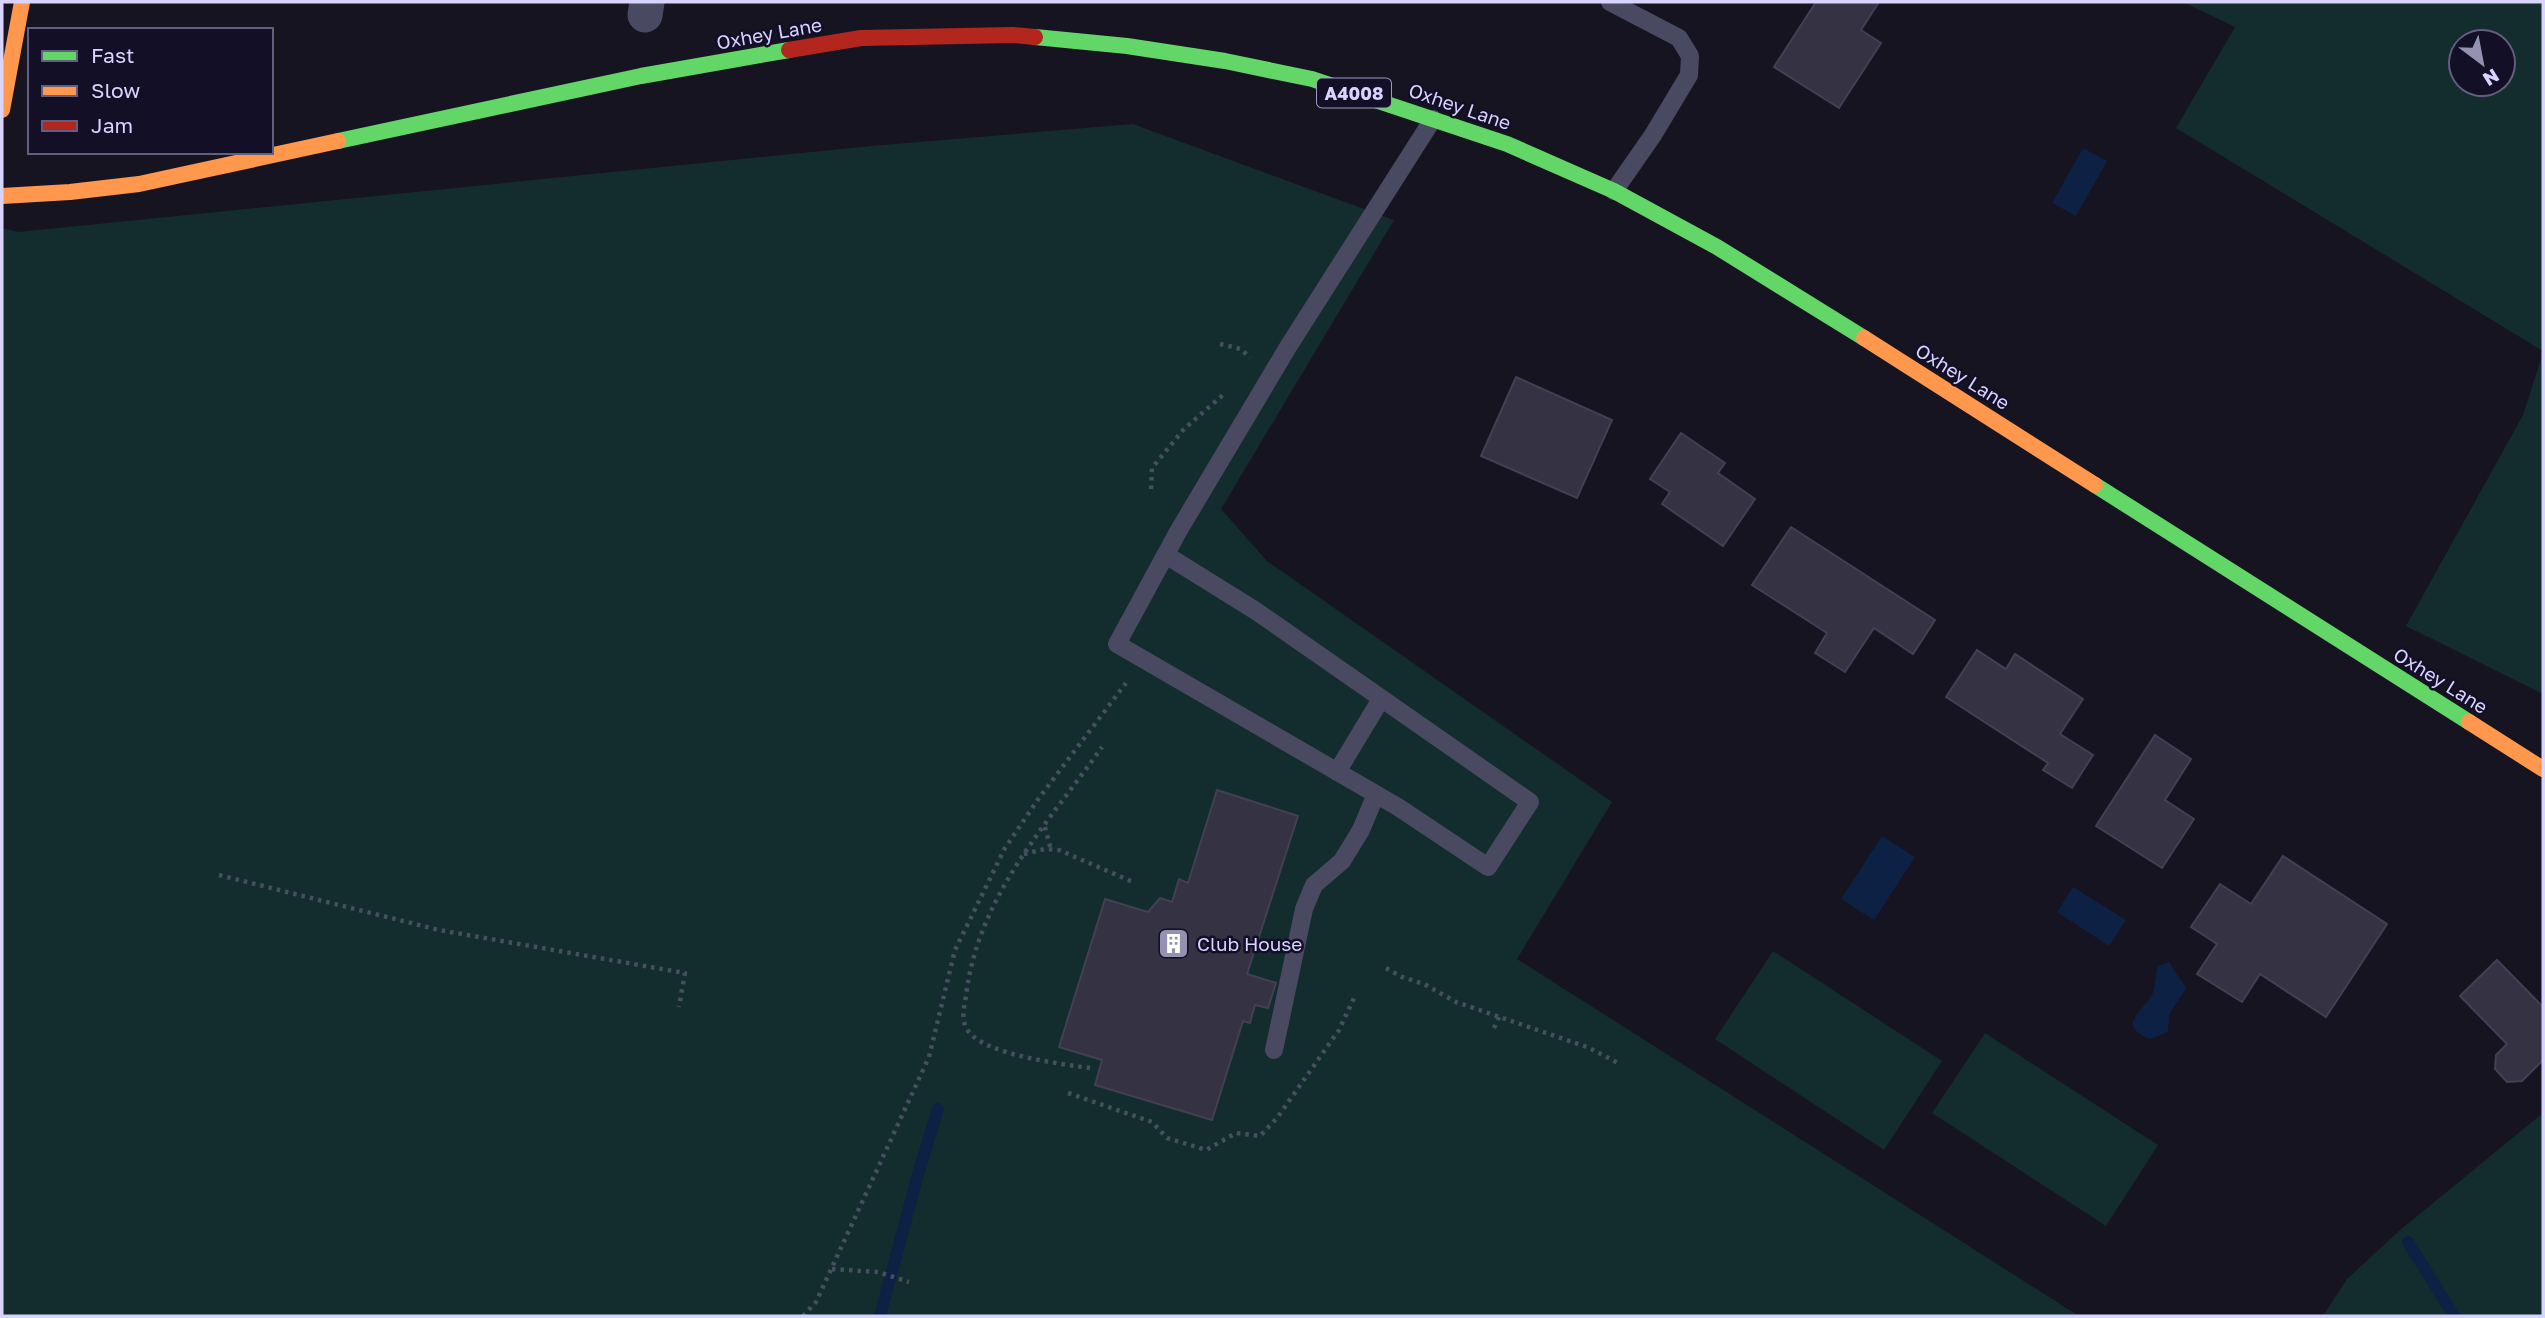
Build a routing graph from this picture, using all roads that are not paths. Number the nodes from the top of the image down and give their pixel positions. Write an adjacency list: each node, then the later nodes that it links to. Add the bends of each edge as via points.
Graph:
1 (22, 2): 3 (main road)
2 (1610, 2): 5 (lane, via 1679,38 1690,56 1689,75)
3 (2, 110)
4 (1433, 119): 5 (main road, Oxhey Lane / A4008, via 1507,144); 6 (main road, Oxhey Lane / A4008, via 1312,79 1127,46 1013,35 861,38 641,76 139,184); 7 (lane, via 1288,346)
5 (1614, 191): 9 (main road, Oxhey Lane / A4008, via 1717,247)
6 (2, 196)
7 (1166, 555): 8 (lane); 10 (lane, via 1117,644)
8 (1381, 699): 10 (lane); 11 (lane, via 1530,802 1488,867)
9 (2543, 769)
10 (1337, 772): 11 (lane)
11 (1376, 794): 12 (lane, via 1342,861 1314,885 1304,909)
12 (1274, 1049)

